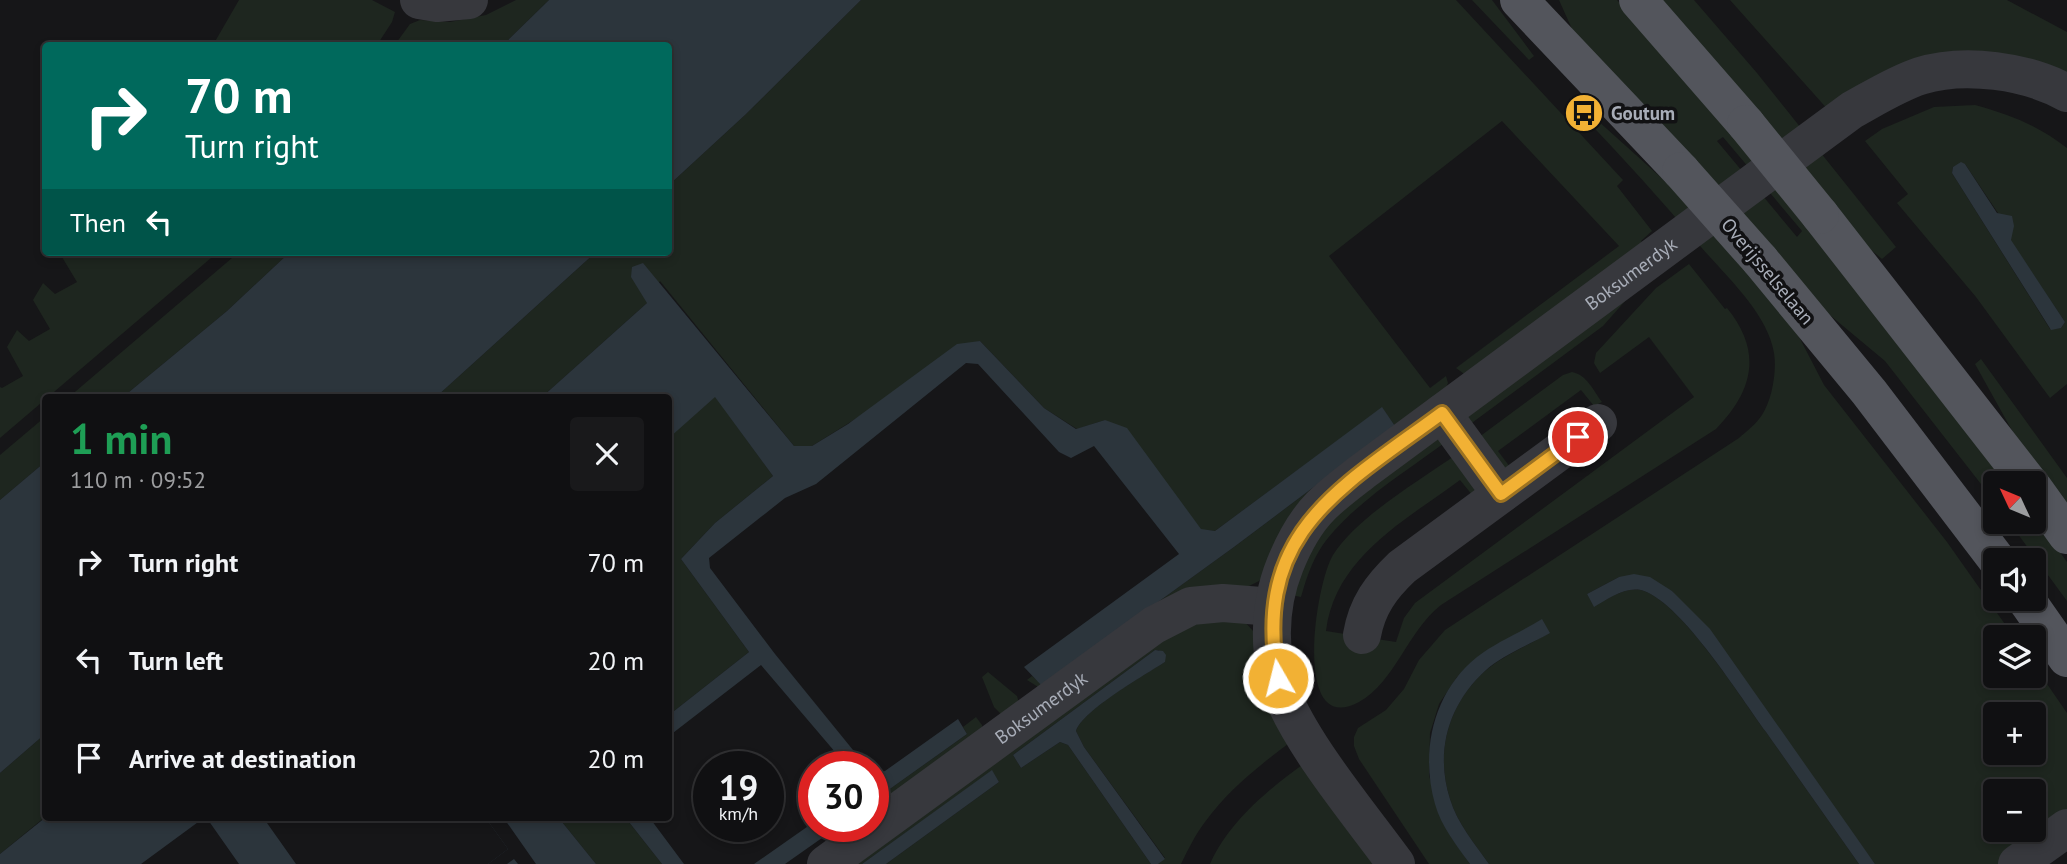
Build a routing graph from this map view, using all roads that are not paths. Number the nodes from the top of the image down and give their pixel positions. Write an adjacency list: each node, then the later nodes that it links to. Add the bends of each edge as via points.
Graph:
1 (419, 0): 2 (street)
2 (469, 0)
3 (1519, 0): 12 (main road, Overijsselselaan, bridge, via 1760,260 1869,392)
4 (1638, 0): 8 (main road, bridge, via 1820,215)
5 (2067, 93): 6 (street, Boksumerdyk, via 2023,75 1986,71 1951,70 1897,86 1852,110)
6 (1442, 413): 9 (street); 13 (street, Boksumerdyk, via 1320,507 1290,553)
7 (1598, 422): 9 (street)
8 (2020, 471)
9 (1501, 494): 15 (street, via 1389,579 1370,604)
10 (2046, 506): 11 (main road)
11 (2067, 535)
12 (1988, 548)
13 (1273, 607): 18 (street, Boksumerdyk, via 1191,606 1154,625); 19 (street, Boksumerdyk, via 1273,654 1285,701 1320,759)
14 (2034, 611): 16 (main road)
15 (1362, 635)
16 (2067, 658)
17 (2067, 828): 20 (street)
18 (826, 864)
19 (1396, 864)
20 (2017, 864)

